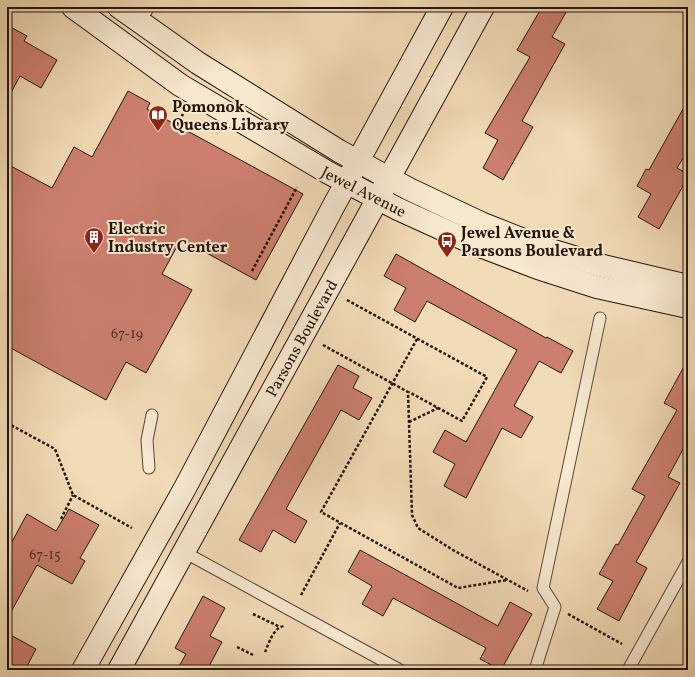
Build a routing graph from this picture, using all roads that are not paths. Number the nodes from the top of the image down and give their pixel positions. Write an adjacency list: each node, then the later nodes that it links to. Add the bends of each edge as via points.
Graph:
1 (73, 7): 8 (street, Jewel Avenue, via 180,85)
2 (119, 7): 5 (street, Jewel Avenue)
3 (442, 7): 6 (street, Parsons Boulevard)
4 (483, 7): 7 (street, Parsons Boulevard)
5 (144, 14): 6 (street, Jewel Avenue, via 198,63)
6 (359, 161): 7 (street, Jewel Avenue); 8 (street, Parsons Boulevard)
7 (390, 178): 9 (street, Parsons Boulevard); 10 (street, Jewel Avenue, via 483,224 544,248 603,266)
8 (347, 183): 9 (street, Jewel Avenue); 17 (street, Parsons Boulevard, via 185,488)
9 (378, 200): 11 (street, Jewel Avenue, via 475,244 538,268 597,287); 15 (street, Parsons Boulevard)
10 (688, 286)
11 (688, 307)
12 (600, 318): 20 (lane, via 543,588 555,607)
13 (152, 415): 14 (lane, via 147,440)
14 (149, 468)
15 (184, 552): 18 (street, Parsons Boulevard); 19 (lane)
16 (688, 562): 21 (lane)
17 (83, 670)
18 (119, 670)
19 (400, 670)
20 (535, 670)
21 (628, 670)

